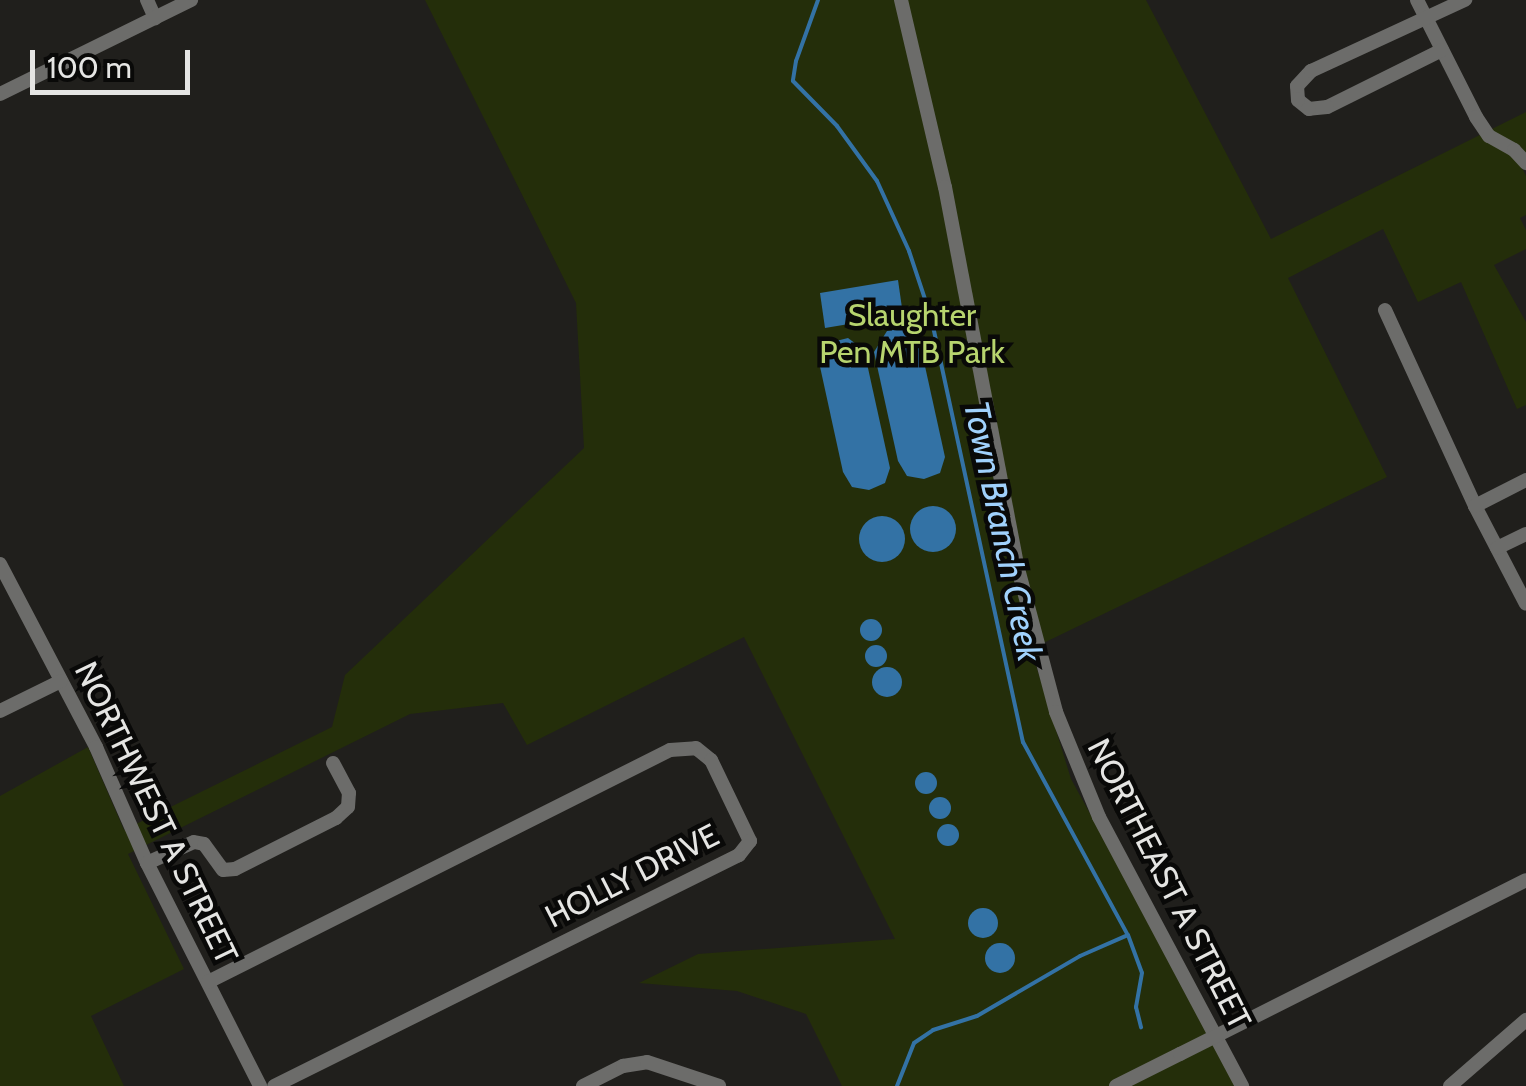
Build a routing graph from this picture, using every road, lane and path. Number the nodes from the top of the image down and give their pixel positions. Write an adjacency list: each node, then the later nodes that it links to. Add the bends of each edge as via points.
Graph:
1 (148, 0): 6 (street)
2 (191, 0): 6 (street)
3 (901, 0): 30 (street, NORTHEAST A STREET, via 945,187 1017,565 1056,712 1099,817)
4 (1417, 0): 7 (street)
5 (1465, 0): 7 (street)
6 (155, 18): 9 (street)
7 (1426, 19): 8 (street); 8 (street, via 1310,70 1296,86 1298,100 1309,109 1327,107)
8 (1442, 50): 10 (street, via 1488,136)
9 (0, 94)
10 (1526, 163)
11 (1385, 310): 13 (street)
12 (1526, 480): 13 (street)
13 (1475, 506): 15 (street)
14 (1526, 534): 15 (street)
15 (1497, 548): 17 (street)
16 (0, 564): 18 (street, NORTHWEST A STREET)
17 (1526, 604)
18 (61, 680): 19 (street); 21 (street, NORTHWEST A STREET)
19 (0, 711)
20 (333, 764): 21 (street, via 349,794 336,818 235,869 223,870 204,844 194,842)
21 (147, 864): 23 (street, NORTHWEST A STREET)
22 (1526, 880): 29 (street, bridge)
23 (208, 982): 25 (street, NORTHWEST A STREET); 26 (street, HOLLY DRIVE, via 670,750 696,748 711,760 750,842 739,855)
24 (1526, 1020): 31 (street)
25 (260, 1086)
26 (274, 1086)
27 (583, 1086): 28 (street, via 622,1066 648,1062)
28 (719, 1086)
29 (1116, 1086)
30 (1242, 1086)
31 (1450, 1086)

